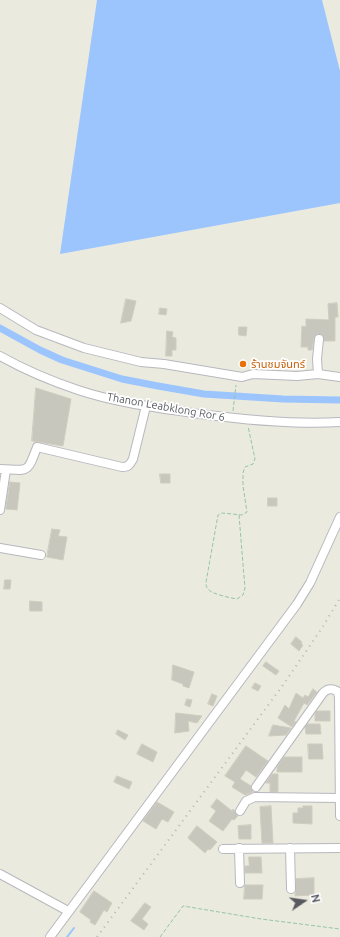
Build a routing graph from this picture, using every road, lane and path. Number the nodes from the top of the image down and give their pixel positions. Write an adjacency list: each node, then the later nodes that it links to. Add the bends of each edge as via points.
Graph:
1 (0, 308): 4 (street, via 36,330 84,348 141,362 242,377 253,374)
2 (319, 338): 4 (street)
3 (0, 356): 8 (street, Thanon Leabklong Ror 6, via 68,387)
4 (318, 374): 5 (street)
5 (340, 377)
6 (235, 390): 7 (path)
7 (234, 402)
8 (146, 406): 9 (street, Thanon Leabklong Ror 6); 11 (street, via 133,459 126,467 36,447 28,468)
9 (248, 420): 10 (street, Thanon Leabklong Ror 6); 13 (path, via 256,459 253,464 244,468 243,490 247,510 245,514)
10 (340, 422)
11 (3, 469): 12 (street)
12 (0, 510)
13 (239, 515): 13 (path, via 218,515 206,582 209,591 237,599 243,595 245,588)
14 (340, 517): 28 (street, via 310,583 297,604)
15 (0, 548): 16 (street)
16 (41, 555)
17 (256, 787): 18 (street, via 319,698 326,691 333,689 339,696)
18 (340, 798): 19 (street, via 256,797 246,801); 20 (street)
19 (240, 811)
20 (340, 816)
21 (239, 848): 22 (street); 24 (street); 26 (street)
22 (290, 848): 23 (street); 27 (street)
23 (340, 848)
24 (222, 849)
25 (0, 874): 28 (street)
26 (240, 882)
27 (291, 889)
28 (68, 911): 30 (street)
29 (340, 929): 31 (path, via 183,906)
30 (50, 937)
31 (160, 937)

